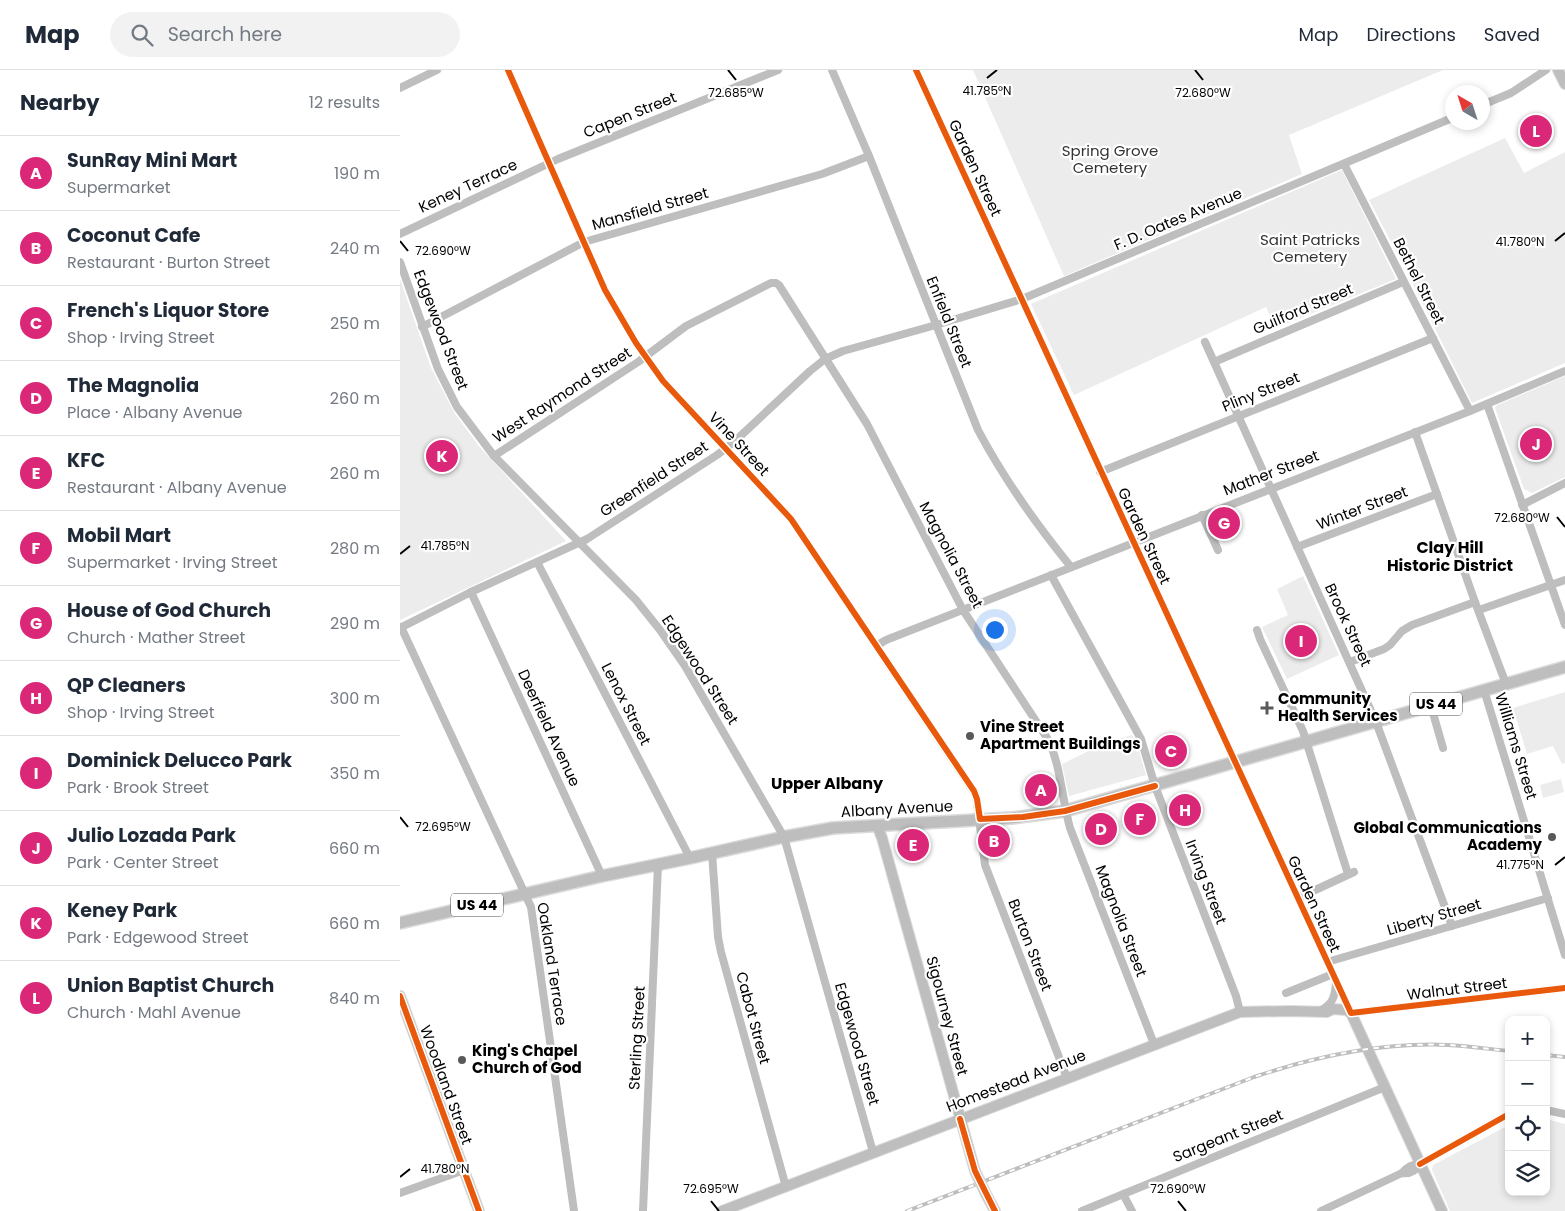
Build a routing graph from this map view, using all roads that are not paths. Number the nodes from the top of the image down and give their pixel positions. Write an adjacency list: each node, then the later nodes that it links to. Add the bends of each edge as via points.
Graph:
1 (437, 70): 9 (street)
2 (508, 70): 13 (street, Vine Street)
3 (778, 70): 13 (street, Capen Street)
4 (832, 70): 12 (street, Enfield Street)
5 (916, 70): 20 (street, Garden Street)
6 (1546, 70): 10 (street, via 1516,90)
7 (1558, 70): 8 (main road)
8 (1565, 84)
9 (400, 88)
10 (1490, 101)
11 (1445, 121): 14 (street, F. D. Oates Avenue)
12 (869, 156): 16 (street, Mansfield Street, via 822,174); 21 (street, Enfield Street)
13 (549, 163): 15 (street, Keney Terrace); 16 (street, Vine Street)
14 (1344, 164): 19 (street, Bethel Street); 20 (street, F. D. Oates Avenue)
15 (400, 234)
16 (584, 242): 22 (street, Mansfield Street); 25 (street, Vine Street, via 612,304)
17 (400, 262): 22 (street, Edgewood Street)
18 (776, 282): 25 (street, West Raymond Street, via 695,320); 26 (street, Magnolia Street)
19 (1403, 282): 23 (street, Bethel Street); 27 (street, Guilford Street)
20 (1022, 299): 21 (street, Greenfield Street); 35 (street, Garden Street)
21 (936, 326): 26 (street, Greenfield Street, via 843,351); 46 (street, Enfield Street, via 978,430 997,466 1031,517)
22 (422, 327): 34 (street, Edgewood Street, via 457,407)
23 (1433, 338): 30 (street, Bethel Street); 31 (street, Pliny Street)
24 (1205, 342): 27 (street, Brook Street)
25 (645, 356): 33 (street, Vine Street, via 663,381); 34 (street, West Raymond Street)
26 (826, 359): 33 (street, Greenfield Street); 52 (street, Magnolia Street, via 867,424)
27 (1214, 362): 31 (street, Brook Street)
28 (1565, 371): 29 (street, Mather Street)
29 (1487, 404): 30 (street, Mather Street); 39 (street)
30 (1470, 411): 32 (street, Mather Street)
31 (1238, 416): 35 (street, Pliny Street); 37 (street, Brook Street)
32 (1415, 432): 37 (street, Mather Street); 38 (street)
33 (726, 448): 42 (street, Greenfield Street); 57 (street, Vine Street, via 791,519)
34 (494, 456): 42 (street, Edgewood Street)
35 (1100, 472): 41 (street, Garden Street)
36 (1565, 483): 39 (street)
37 (1270, 488): 40 (street, Mather Street); 43 (street, Brook Street)
38 (1437, 494): 43 (street, Winter Street); 51 (street)
39 (1522, 505): 49 (street)
40 (1202, 515): 41 (street, Mather Street); 44 (street)
41 (1134, 542): 46 (street, Mather Street); 66 (street, Garden Street)
42 (579, 543): 45 (street, Greenfield Street); 71 (street, Edgewood Street, via 636,600 665,637)
43 (1297, 547): 58 (street, Brook Street)
44 (1218, 550)
45 (537, 562): 50 (street, Greenfield Street); 73 (street, Lenox Street)
46 (1071, 567): 47 (street, Mather Street)
47 (1051, 575): 52 (street, Mather Street); 67 (street, Irving Street, via 1141,739)
48 (1565, 580): 49 (street)
49 (1550, 585): 53 (street); 54 (street)
50 (471, 592): 55 (street, Greenfield Street); 75 (street, Deerfield Avenue)
51 (1475, 602): 53 (street); 58 (street, via 1412,625 1384,649)
52 (963, 610): 57 (street, Mather Street); 68 (street, Magnolia Street, via 1049,741)
53 (1479, 610): 60 (street)
54 (1565, 625)
55 (400, 628): 76 (street, Oakland Terrace)
56 (1257, 630): 64 (street)
57 (876, 646): 69 (street, Vine Street, via 976,795)
58 (1350, 662): 63 (street, Brook Street)
59 (1565, 667): 60 (highway, Albany Avenue / US 44)
60 (1506, 684): 61 (highway, Albany Avenue / US 44)
61 (1484, 690): 62 (highway, Albany Avenue / US 44); 78 (street, Williams Street)
62 (1431, 706): 63 (highway, Albany Avenue / US 44); 65 (street)
63 (1376, 722): 64 (highway, Albany Avenue / US 44); 80 (street, Brook Street)
64 (1306, 742): 66 (highway, Albany Avenue / US 44); 77 (street, via 1351,873)
65 (1443, 748)
66 (1235, 763): 67 (highway, Albany Avenue / US 44); 77 (street, Garden Street)
67 (1155, 786): 68 (highway, Albany Avenue / US 44); 87 (street, Irving Street)
68 (1065, 811): 69 (highway, Albany Avenue / US 44); 90 (street, Magnolia Street)
69 (980, 819): 70 (highway, Albany Avenue / US 44); 91 (street, Burton Street, via 987,872)
70 (877, 826): 71 (highway, Albany Avenue / US 44, via 833,828); 96 (main road, Sigourney Street)
71 (784, 836): 72 (highway, Albany Avenue / US 44); 97 (street, Edgewood Street)
72 (712, 853): 73 (highway, Albany Avenue / US 44); 100 (street, Cabot Street, via 721,952)
73 (690, 858): 74 (highway, Albany Avenue / US 44)
74 (658, 865): 75 (highway, Albany Avenue / US 44); 105 (street, Sterling Street)
75 (602, 876): 76 (highway, Albany Avenue / US 44)
76 (525, 894): 79 (highway, Albany Avenue / US 44); 104 (street, Oakland Terrace, via 532,912)
77 (1298, 898): 82 (street, Garden Street)
78 (1548, 898): 80 (street, Liberty Street); 81 (street, Williams Street)
79 (400, 923)
80 (1452, 926): 82 (street, Liberty Street)
81 (1565, 955)
82 (1327, 962): 83 (street, Garden Street)
83 (1335, 978): 85 (street); 88 (street, via 1334,1000); 89 (street, Garden Street)
84 (1565, 988): 89 (street, Walnut Street)
85 (1286, 993)
86 (400, 996): 99 (main road, Woodland Street)
87 (1240, 1012): 88 (main road, Homestead Avenue); 90 (main road, Homestead Avenue)
88 (1316, 1012): 89 (main road, Homestead Avenue, via 1327,1012 1333,1016)
89 (1351, 1013): 92 (main road, Garden Street)
90 (1154, 1044): 91 (main road, Homestead Avenue)
91 (1067, 1078): 96 (main road, Homestead Avenue)
92 (1385, 1087): 98 (main road, Garden Street); 102 (street, Sargeant Street)
93 (1550, 1111): 94 (street)
94 (1565, 1114)
95 (1505, 1116): 98 (street)
96 (960, 1119): 97 (main road, Homestead Avenue); 107 (main road, Sigourney Street, bridge, via 975,1171)
97 (873, 1152): 100 (main road, Homestead Avenue)
98 (1420, 1164): 110 (street, via 1414,1164 1402,1173); 111 (main road, Garden Street)
99 (464, 1170): 101 (street); 103 (main road, Woodland Street)
100 (786, 1187): 106 (main road, Homestead Avenue)
101 (400, 1193)
102 (1123, 1194): 108 (street, Sargeant Street); 109 (street)
103 (479, 1211)
104 (574, 1211)
105 (643, 1211)
106 (722, 1211)
107 (995, 1211)
108 (1082, 1211)
109 (1132, 1211)
110 (1321, 1211)
111 (1442, 1211)

